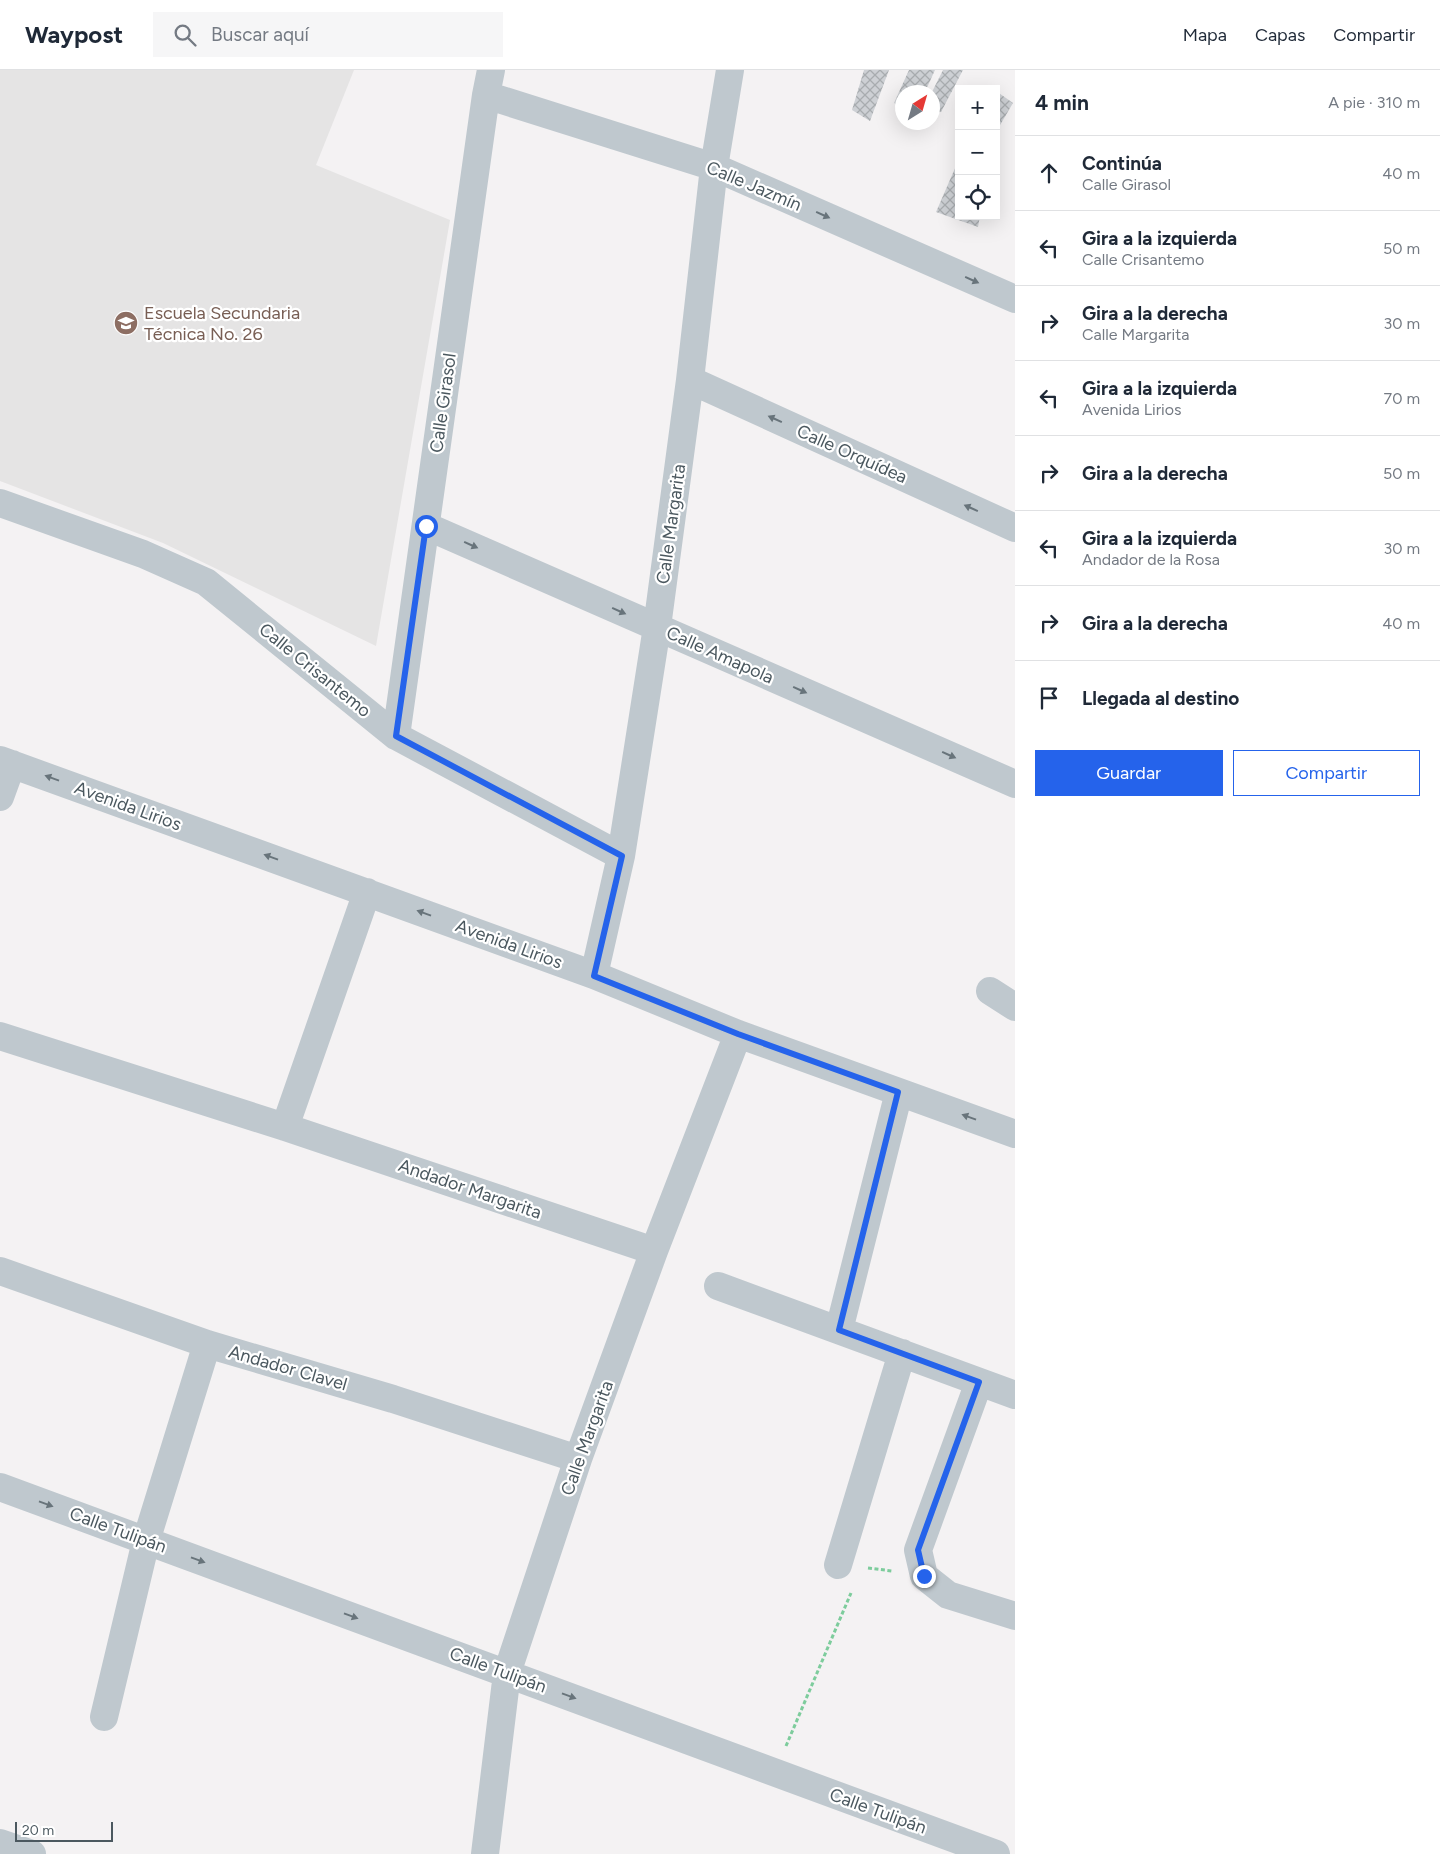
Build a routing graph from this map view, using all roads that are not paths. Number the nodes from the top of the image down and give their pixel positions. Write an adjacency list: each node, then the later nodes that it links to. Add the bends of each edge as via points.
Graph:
1 (730, 70): 3 (street, Calle Margarita)
2 (488, 82): 3 (street, Calle Jazmín); 7 (street, Calle Girasol)
3 (714, 167): 4 (street, Calle Jazmín, one-way to 4); 5 (street, Calle Margarita)
4 (1015, 299)
5 (690, 380): 8 (street, Calle Orquídea, one-way to 5); 9 (street, Calle Margarita)
6 (0, 502): 10 (street, Calle Crisantemo, via 142,554 206,582)
7 (426, 526): 9 (street, Calle Amapola, one-way to 9); 10 (street, Calle Girasol)
8 (1015, 528)
9 (657, 627): 12 (street, Calle Amapola, one-way to 12); 14 (street, Calle Margarita)
10 (396, 736): 14 (street, Calle Crisantemo)
11 (6, 762): 13 (street); 15 (street, Avenida Lirios, one-way to 11)
12 (1015, 784)
13 (0, 797)
14 (622, 856): 16 (street, Calle Margarita)
15 (367, 892): 16 (street, Avenida Lirios, one-way to 15); 22 (street)
16 (594, 976): 19 (street, Avenida Lirios)
17 (990, 991): 18 (street)
18 (1015, 1007)
19 (738, 1034): 21 (street, Avenida Lirios); 24 (street, Calle Margarita)
20 (0, 1036): 22 (street)
21 (898, 1092): 23 (street, Avenida Lirios, one-way to 21); 27 (street)
22 (285, 1127): 24 (street, Andador Margarita)
23 (1015, 1134)
24 (654, 1251): 32 (street, Calle Margarita)
25 (0, 1271): 28 (street, Andador Clavel)
26 (718, 1286): 27 (street)
27 (839, 1330): 29 (street)
28 (207, 1344): 32 (street, Andador Clavel, via 393,1399); 34 (street)
29 (902, 1353): 30 (street); 35 (street)
30 (979, 1382): 31 (street); 36 (street, via 918,1550 924,1576 948,1595)
31 (1015, 1395)
32 (578, 1459): 37 (street, Calle Margarita)
33 (0, 1487): 34 (street, Calle Tulipán, one-way to 34)
34 (146, 1540): 37 (street, Calle Tulipán, one-way to 37); 38 (street)
35 (850, 1566)
36 (1015, 1616)
37 (507, 1673): 41 (street, Calle Margarita); 42 (street, Calle Tulipán, one-way to 42)
38 (104, 1717)
39 (0, 1842): 40 (street)
40 (32, 1854)
41 (485, 1854)
42 (996, 1854)

